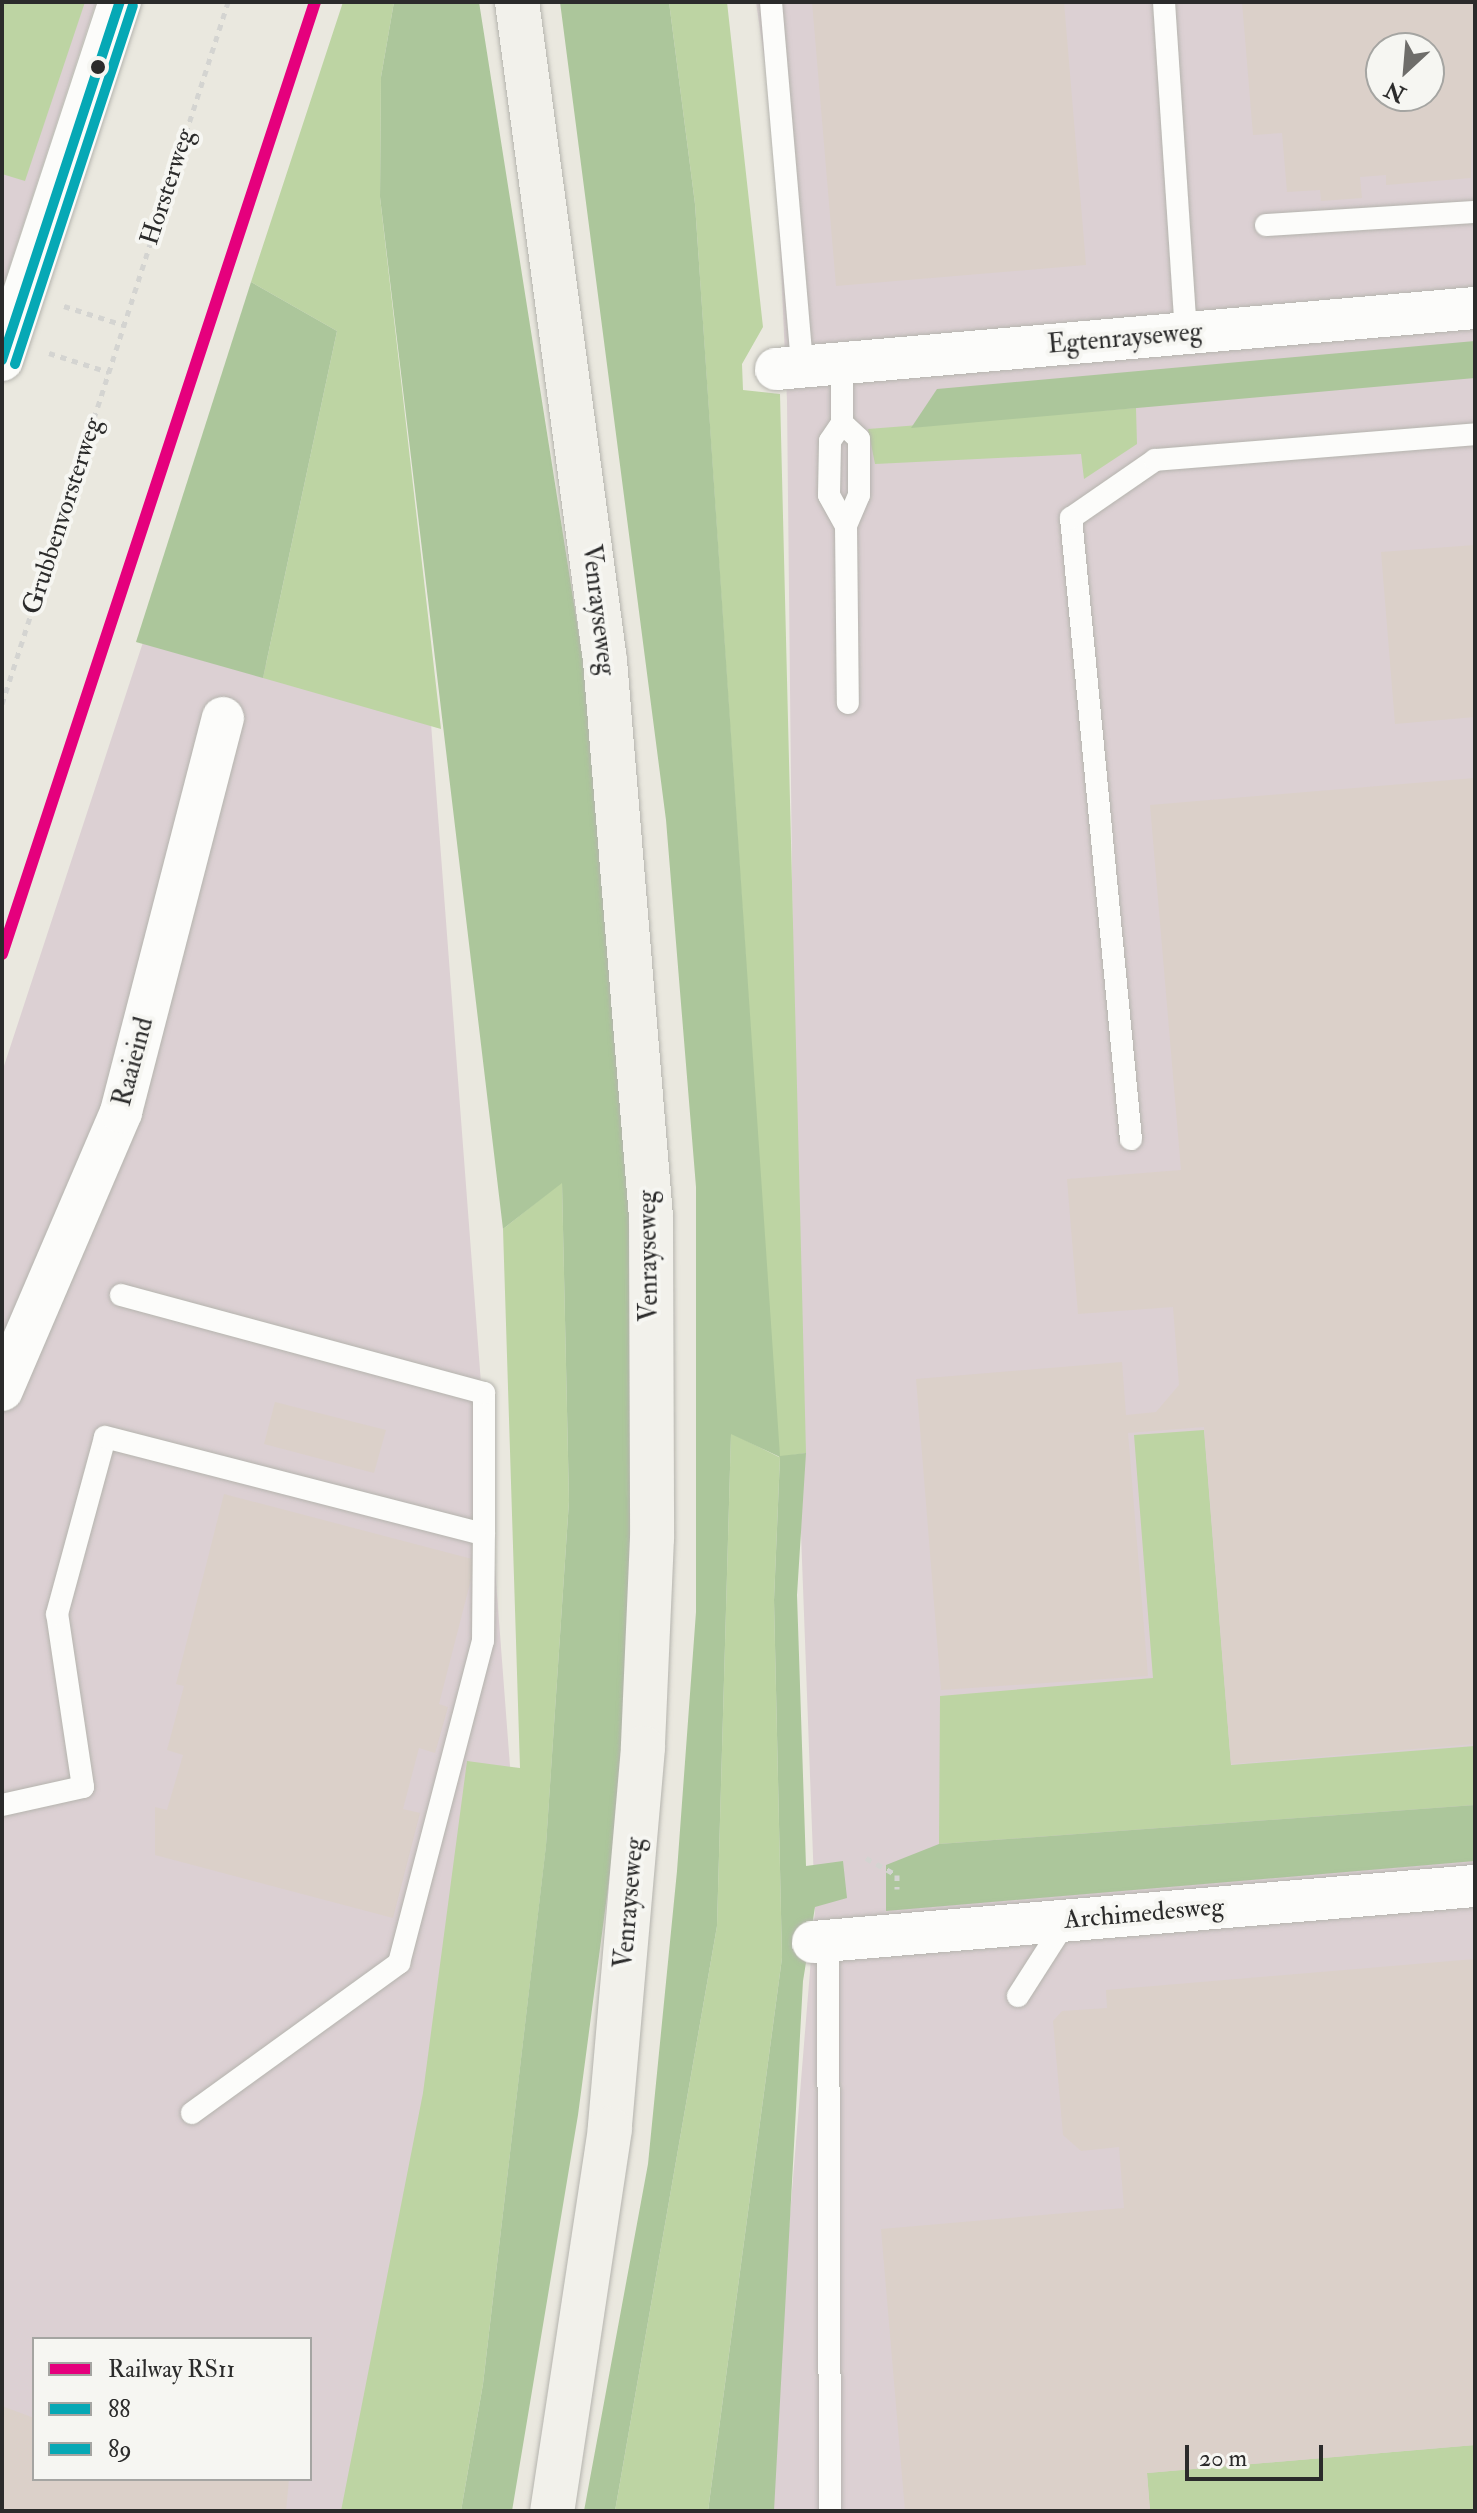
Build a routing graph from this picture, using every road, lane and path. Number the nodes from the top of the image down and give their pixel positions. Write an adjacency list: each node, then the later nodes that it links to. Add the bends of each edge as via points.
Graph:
1 (120, 2): 9 (street)
2 (228, 2): 10 (path, Horsterweg)
3 (517, 2): 30 (main road, Venrayseweg, via 605,661 651,1217 652,1538 643,1748 610,2129)
4 (771, 2): 12 (lane)
5 (1164, 2): 11 (lane)
6 (1475, 212): 7 (lane)
7 (1266, 225)
8 (1475, 308): 11 (street, Egtenrayseweg)
9 (10, 324): 10 (path); 13 (path)
10 (124, 325): 13 (path, Horsterweg)
11 (1186, 333): 12 (street, Egtenrayseweg)
12 (807, 366): 15 (lane, via 842,423 830,441 829,495 846,526)
13 (109, 372): 16 (path, Grubbenvorsterweg)
14 (1475, 434): 18 (lane, via 1155,460 1071,518)
15 (848, 703)
16 (2, 704)
17 (223, 718): 20 (street, Raaieind, via 121,1112)
18 (1131, 1139)
19 (121, 1295): 21 (lane, via 484,1393)
20 (2, 1390)
21 (484, 1534): 22 (lane, via 105,1437 57,1614 83,1787); 29 (lane, via 483,1641 399,1963)
22 (2, 1805)
23 (866, 1858): 25 (path, via 897,1875)
24 (1475, 1886): 26 (street, Archimedesweg)
25 (898, 1898)
26 (1066, 1921): 27 (street, Archimedesweg); 28 (lane)
27 (820, 1941): 31 (lane)
28 (1018, 1996)
29 (192, 2113)
30 (552, 2511)
31 (830, 2511)

